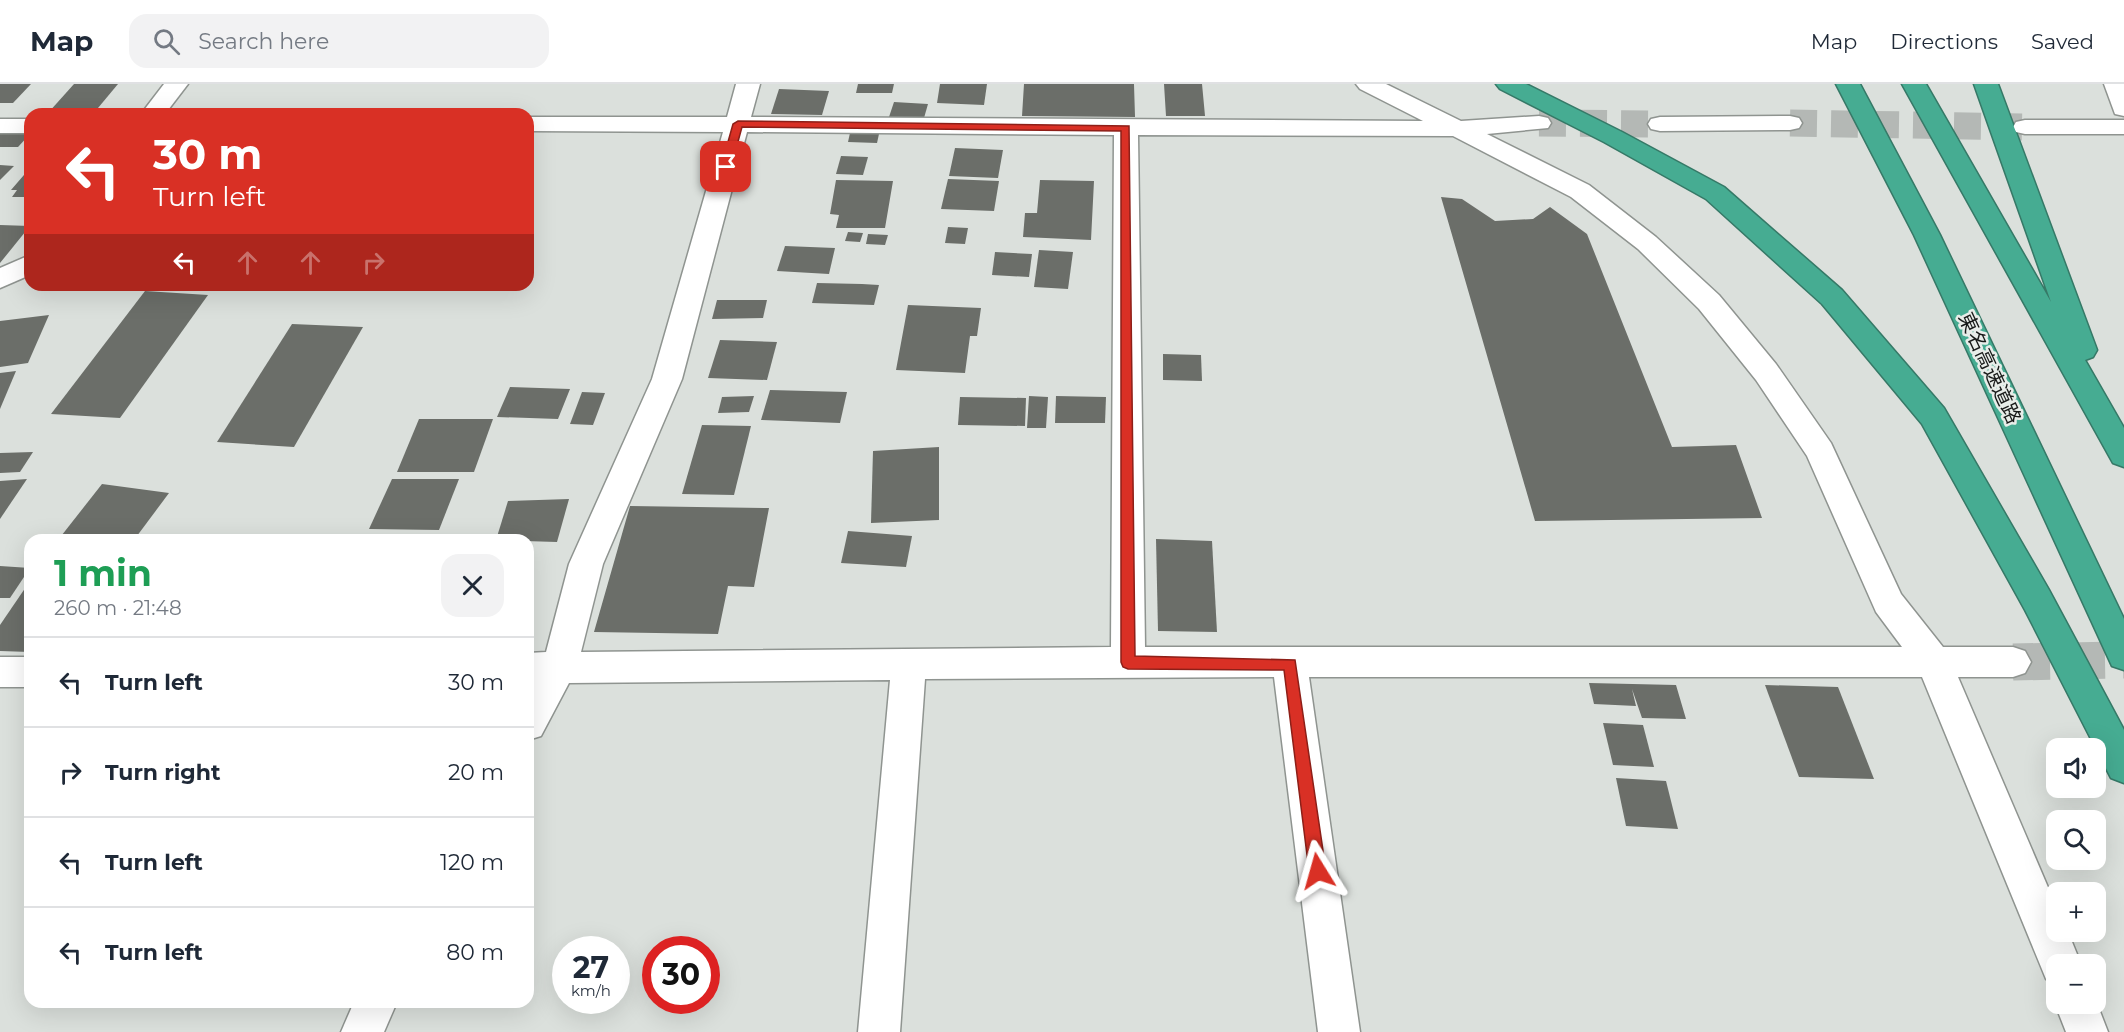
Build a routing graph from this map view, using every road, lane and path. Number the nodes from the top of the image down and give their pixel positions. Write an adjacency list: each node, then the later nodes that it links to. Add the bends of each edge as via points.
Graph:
1 (176, 84): 9 (street)
2 (748, 84): 14 (street)
3 (1368, 84): 21 (street)
4 (1508, 84): 35 (highway, via 1715,193 1832,297 1933,416 2037,600)
5 (1848, 84): 25 (highway, 東名高速道路, via 1927,235)
6 (1914, 84): 24 (highway)
7 (1986, 84): 24 (highway)
8 (2116, 84): 10 (street)
9 (158, 108)
10 (2124, 109)
11 (1539, 123): 21 (street)
12 (1790, 123): 15 (street)
13 (534, 124): 14 (street)
14 (738, 124): 20 (street); 31 (street, via 667,379)
15 (1660, 124)
16 (0, 126): 17 (street)
17 (24, 126)
18 (2025, 127): 19 (street)
19 (2124, 127)
20 (1126, 128): 21 (street); 27 (street)
21 (1458, 129): 26 (street, via 1580,192 1647,243 1709,302 1766,372 1820,451 1888,602)
22 (24, 267): 23 (street)
23 (0, 279)
24 (2120, 448)
25 (2124, 655)
26 (1933, 661): 28 (street); 30 (street); 36 (street)
27 (1128, 662): 29 (street); 30 (street)
28 (2013, 662)
29 (909, 663): 31 (street); 40 (street)
30 (1290, 664): 41 (street)
31 (543, 668): 34 (street)
32 (0, 672): 33 (street)
33 (24, 672)
34 (534, 702)
35 (2124, 766)
36 (2057, 954)
37 (373, 1008): 39 (street)
38 (2080, 1014): 42 (street)
39 (362, 1032)
40 (879, 1032)
41 (1339, 1032)
42 (2086, 1032)

